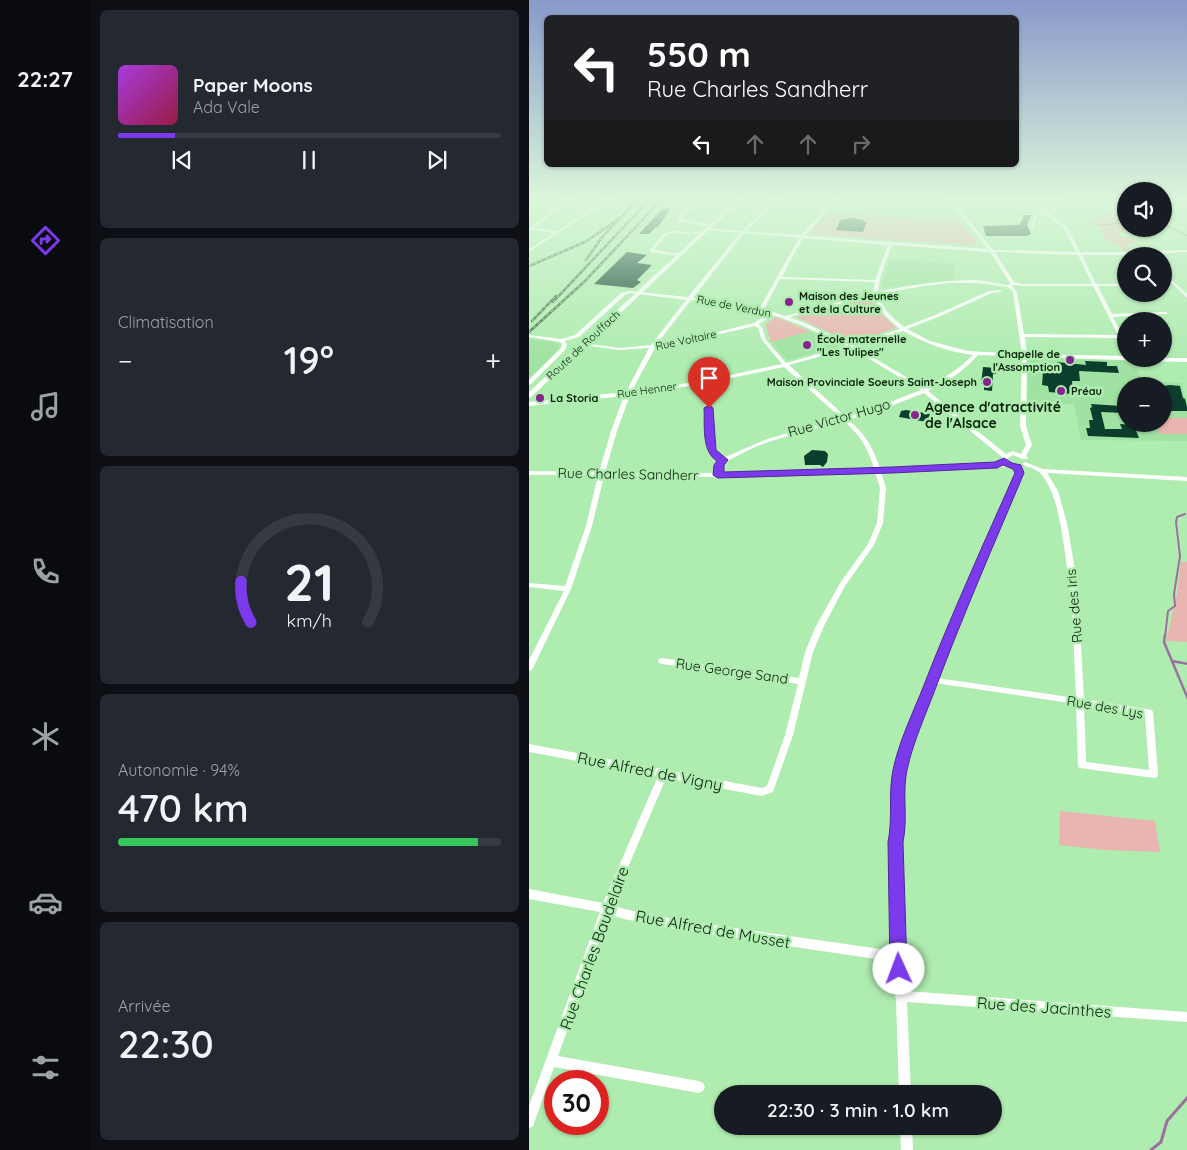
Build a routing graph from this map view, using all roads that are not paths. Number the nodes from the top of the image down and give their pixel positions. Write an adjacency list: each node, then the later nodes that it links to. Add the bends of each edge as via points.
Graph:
1 (651, 252): 10 (street)
2 (682, 252): 10 (main road, Route de Rouffach)
3 (727, 252): 20 (street)
4 (793, 252): 11 (street)
5 (888, 252): 12 (street)
6 (990, 252): 15 (street)
7 (1038, 252): 9 (street)
8 (1151, 252): 9 (street)
9 (1078, 253): 16 (street)
10 (678, 256): 19 (main road, Route de Rouffach)
11 (779, 278): 12 (street); 22 (street)
12 (878, 281): 18 (street)
13 (1172, 282): 21 (street)
14 (1117, 285): 16 (street)
15 (1010, 286): 16 (street); 17 (street); 17 (street, Rue Henner); 29 (street, via 1015,295)
16 (1094, 286): 24 (street)
17 (997, 288): 18 (street, via 989,283 946,284); 28 (street, Rue Henner)
18 (876, 293): 26 (street); 28 (street, via 883,310)
19 (638, 294): 20 (street, Rue de Verdun); 31 (street, Route de Rouffach, via 627,293 580,334); 32 (main road, Route de Rouffach)
20 (689, 298): 22 (street, Rue de Verdun); 33 (street)
21 (1187, 298)
22 (761, 310): 23 (street, Rue de Verdun)
23 (773, 313): 26 (street, Rue de Verdun); 27 (street)
24 (1110, 316): 25 (street); 29 (street, via 1121,337)
25 (1117, 316)
26 (787, 317): 34 (street, Rue de Verdun)
27 (757, 324): 33 (street, Rue Voltaire); 40 (street, via 764,340)
28 (905, 329): 34 (street, Rue Henner); 35 (street, via 930,341)
29 (1022, 335): 36 (street)
30 (529, 336): 31 (street)
31 (561, 341): 42 (street, Route de Rouffach, via 565,344 563,349)
32 (584, 344): 33 (street, Rue Voltaire, via 619,349); 45 (main road, Route de Rouffach)
33 (653, 347): 44 (street)
34 (853, 347): 40 (street, Rue Henner); 43 (street, Rue de Verdun)
35 (977, 354): 36 (street); 43 (street, Rue Victor Hugo, via 954,373)
36 (1025, 356): 37 (street); 48 (street, via 1023,426 1029,445)
37 (1117, 358)
38 (1172, 360): 39 (street)
39 (1187, 360)
40 (785, 364): 41 (street, Rue Henner); 47 (street)
41 (704, 382): 44 (street, Rue Henner); 50 (street, via 711,450)
42 (529, 384)
43 (924, 390): 47 (street, Rue Victor Hugo); 49 (street, Rue de Verdun)
44 (627, 394): 46 (street, Rue Henner); 55 (street)
45 (529, 396)
46 (529, 404)
47 (847, 419): 50 (street, Rue Victor Hugo, via 783,434); 52 (street, via 871,450)
48 (1022, 458): 49 (street); 51 (street); 53 (street)
49 (1007, 459): 51 (street); 52 (street, Rue Charles Sandherr, via 997,465)
50 (723, 460): 56 (street)
51 (1017, 467): 62 (street, via 1019,473)
52 (879, 471): 56 (street, Rue Charles Sandherr); 63 (street, via 883,488 880,523 871,545 842,585 819,628)
53 (1043, 471): 57 (street); 64 (street, Rue des Iris, via 1058,498 1064,523 1075,608)
54 (529, 473): 55 (street, Rue Charles Sandherr)
55 (601, 474): 56 (street, Rue Charles Sandherr); 59 (street, via 589,526)
56 (718, 475)
57 (1187, 479)
58 (529, 586): 59 (street)
59 (568, 588): 61 (street)
60 (662, 661): 63 (street, Rue George Sand)
61 (529, 668)
62 (932, 680): 64 (street, Rue des Lys); 70 (street, via 899,772 899,828 895,842)
63 (801, 681): 67 (street, Rue Alfred de Vigny, via 789,735 770,789 762,792)
64 (1080, 702): 66 (street, Rue des Iris); 66 (street, Rue des Lys, via 1149,712 1154,774)
65 (529, 748): 67 (street, Rue Alfred de Vigny)
66 (1082, 765)
67 (663, 775): 69 (street, Rue Charles Baudelaire)
68 (529, 894): 69 (street, Rue Alfred de Musset)
69 (605, 908): 70 (street, Rue Alfred de Musset, via 679,925); 73 (street, Rue Charles Baudelaire)
70 (898, 956): 71 (street)
71 (900, 996): 72 (street, Rue des Jacinthes); 74 (street)
72 (1187, 1017)
73 (553, 1061): 75 (street); 76 (street, Rue Charles Baudelaire)
74 (905, 1085)
75 (699, 1088)
76 (529, 1122)
77 (906, 1135): 78 (street)
78 (907, 1150)

